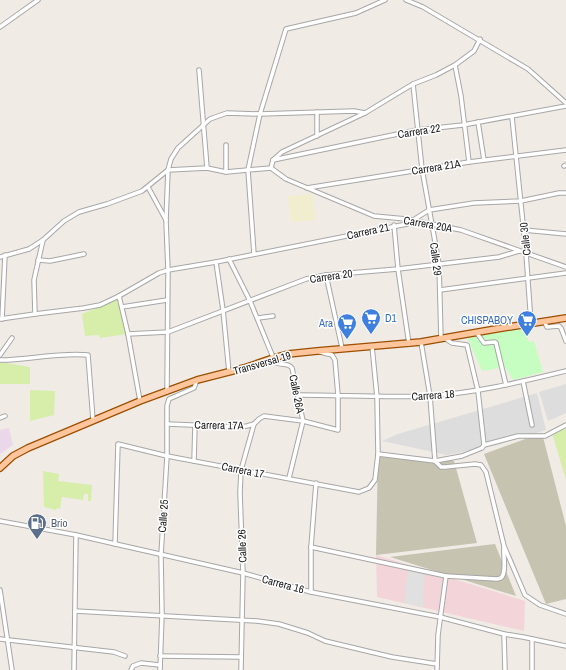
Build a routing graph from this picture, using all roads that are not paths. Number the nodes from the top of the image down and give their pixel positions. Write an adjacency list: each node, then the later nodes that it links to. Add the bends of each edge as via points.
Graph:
1 (38, 0): 4 (street)
2 (385, 0): 12 (street, via 356,13 286,29)
3 (406, 0): 5 (street)
4 (0, 27)
5 (480, 39): 6 (street, via 474,51); 9 (street, via 528,69)
6 (455, 66): 8 (street); 16 (street)
7 (199, 70): 15 (street)
8 (413, 84): 11 (street); 17 (street, Calle 29)
9 (566, 105): 13 (street, Carrera 22)
10 (318, 112): 11 (street); 12 (street); 18 (street)
11 (365, 113): 18 (street)
12 (260, 114): 15 (street, via 227,113); 29 (street)
13 (512, 116): 14 (street, Carrera 22); 21 (street, Calle 30)
14 (478, 122): 16 (street, Carrera 22); 23 (street)
15 (203, 124): 25 (street); 28 (street, via 178,148)
16 (463, 125): 17 (street, Carrera 22); 24 (street)
17 (418, 130): 22 (street, Carrera 22); 27 (street, Calle 29)
18 (317, 136): 22 (street, via 282,152)
19 (226, 145): 30 (street)
20 (566, 150): 21 (street, Carrera 21A)
21 (516, 155): 23 (street, Carrera 21A); 34 (street, Calle 30)
22 (273, 160): 26 (street)
23 (484, 160): 24 (street, Carrera 21A)
24 (469, 162): 27 (street, Carrera 21A)
25 (207, 168): 28 (street); 30 (street)
26 (270, 168): 29 (street); 32 (street, Carrera 20A)
27 (422, 169): 32 (street, Carrera 21A); 35 (street, Calle 29)
28 (168, 170): 31 (street); 37 (street)
29 (248, 170): 30 (street); 46 (street)
30 (226, 172)
31 (148, 187): 37 (street); 42 (street, via 142,192 79,212 64,221)
32 (306, 188): 36 (street, Carrera 20A, via 374,216)
33 (566, 193): 34 (street, Carrera 21)
34 (520, 201): 35 (street, Carrera 21, via 474,203); 40 (street, Calle 30)
35 (429, 210): 36 (street, Carrera 21); 38 (street, Calle 29)
36 (412, 220): 38 (street, Carrera 20A); 39 (street, Carrera 21, via 406,224)
37 (166, 222): 55 (street)
38 (431, 224): 43 (street, Carrera 20A, via 461,230); 52 (street, Calle 29)
39 (394, 225): 46 (street, Carrera 21); 54 (street)
40 (524, 230): 41 (street); 44 (street, Calle 30)
41 (566, 234)
42 (43, 240): 47 (street, via 29,249); 50 (street)
43 (519, 251): 44 (street, Carrera 20A); 52 (street, Carrera 20, via 499,257)
44 (526, 253): 53 (street, Carrera 20A); 58 (street, Calle 30)
45 (84, 254): 50 (street, via 50,261)
46 (254, 254): 49 (street, Carrera 21)
47 (6, 255): 48 (street); 69 (street)
48 (0, 257)
49 (229, 259): 51 (street, Carrera 21); 62 (street)
50 (38, 260): 65 (street, via 34,280)
51 (216, 262): 55 (street, Carrera 21); 64 (street)
52 (439, 264): 54 (street, Carrera 20); 59 (street, Calle 29)
53 (566, 267)
54 (398, 269): 57 (street, Carrera 20); 79 (street)
55 (168, 270): 60 (street, Carrera 21); 61 (street)
56 (566, 273): 58 (street)
57 (326, 275): 62 (street, Carrera 20, via 306,279); 81 (street)
58 (528, 279): 59 (street); 71 (street, Calle 30)
59 (440, 290): 76 (street, Calle 29)
60 (119, 296): 63 (street); 65 (street, Carrera 21, via 84,308)
61 (167, 300): 63 (street); 72 (street)
62 (250, 301): 64 (street, Carrera 20); 67 (street)
63 (122, 308): 74 (street)
64 (223, 310): 72 (street, Carrera 20); 87 (street)
65 (35, 314): 69 (street, Carrera 21)
66 (273, 316): 67 (street)
67 (258, 318): 84 (street)
68 (566, 318): 70 (main road, Transversal 19)
69 (1, 319)
70 (544, 322): 71 (main road, Transversal 19); 77 (street, via 547,327 559,326)
71 (531, 323): 73 (main road, Transversal 19)
72 (168, 332): 74 (street, Carrera 20); 92 (street)
73 (476, 332): 76 (main road, Transversal 19); 90 (street, via 484,343 496,343)
74 (128, 334): 97 (street)
75 (12, 338): 83 (street)
76 (443, 338): 78 (main road, Transversal 19); 91 (street, via 452,343 467,345)
77 (566, 341)
78 (420, 342): 79 (main road, Transversal 19); 95 (street)
79 (409, 344): 80 (main road, Transversal 19)
80 (372, 346): 81 (main road, Transversal 19); 96 (street)
81 (342, 348): 82 (main road, Transversal 19)
82 (317, 351): 84 (main road, Transversal 19); 94 (street, via 332,355 335,360)
83 (0, 355)
84 (273, 358): 87 (main road, Transversal 19); 93 (street, Calle 26A, via 278,364 291,366)
85 (0, 360): 100 (street, via 70,354 88,355)
86 (566, 371): 89 (street, Carrera 18)
87 (230, 372): 88 (main road, Transversal 19)
88 (197, 380): 92 (main road, Transversal 19); 102 (street, Calle 25, via 194,388 169,399)
89 (523, 381): 90 (street, Carrera 18); 105 (street)
90 (506, 385): 91 (street, Carrera 18)
91 (478, 391): 95 (street, Carrera 18); 107 (street)
92 (167, 392): 97 (main road, Transversal 19)
93 (298, 395): 94 (street, Carrera 18); 101 (street, Calle 26A)
94 (338, 395): 96 (street, Carrera 18); 101 (street, Carrera 17A, via 338,430)
95 (430, 396): 96 (street, Carrera 18); 110 (street)
96 (377, 397): 108 (street)
97 (140, 401): 100 (main road, Transversal 19)
98 (5, 416): 99 (street)
99 (0, 418)
100 (93, 420): 112 (main road, Transversal 19, via 20,452)
101 (303, 421): 103 (street, Carrera 17A, via 264,416); 114 (street, Calle 26A)
102 (167, 424): 104 (street, Carrera 17A); 109 (street, Calle 25)
103 (254, 424): 104 (street, Carrera 17A, via 239,427); 113 (street, Calle 26)
104 (195, 425): 111 (street)
105 (532, 425)
106 (566, 425): 107 (street, via 544,436 518,436)
107 (483, 446): 110 (street, via 462,456)
108 (378, 454): 110 (street); 115 (street, Carrera 17, via 375,480 369,488 359,492)
109 (167, 456): 111 (street, Carrera 17); 118 (street, Carrera 17, via 118,444); 121 (street, Calle 25)
110 (435, 460): 119 (street, via 441,467 481,465 486,472)
111 (194, 461): 113 (street, Carrera 17)
112 (0, 468)
113 (242, 470): 114 (street, Carrera 17); 122 (street, Calle 26, via 240,492)
114 (289, 478): 115 (street, Carrera 17)
115 (316, 483): 120 (street)
116 (0, 521): 117 (street, Carrera 16)
117 (76, 535): 118 (street, Carrera 16); 126 (street)
118 (115, 544): 121 (street, Carrera 16)
119 (504, 546): 123 (street, via 505,572 502,578); 127 (street, via 525,595 540,605)
120 (312, 547): 123 (street); 125 (street)
121 (161, 555): 122 (street, Carrera 16); 128 (street, Calle 25)
122 (243, 573): 125 (street, Carrera 16); 130 (street, Calle 26)
123 (446, 576): 129 (street)
124 (0, 590): 134 (street)
125 (311, 592): 129 (street, Carrera 16)
126 (75, 611): 128 (street); 136 (street)
127 (566, 614)
128 (162, 615): 130 (street); 138 (street, Calle 25)
129 (440, 617): 131 (street, Carrera 16); 140 (street)
130 (242, 619): 139 (street, Calle 26); 140 (street, via 279,624 325,641 392,657)
131 (504, 634): 133 (street, Carrera 16); 148 (street)
132 (0, 639): 134 (street)
133 (532, 639): 135 (street, Carrera 16); 149 (street)
134 (8, 640): 136 (street); 142 (street)
135 (566, 646)
136 (74, 647): 137 (street, via 114,652); 143 (street)
137 (124, 656)
138 (160, 656): 139 (street); 141 (street, Calle 25)
139 (241, 657): 146 (street, Calle 26)
140 (437, 664): 147 (street)
141 (160, 665): 144 (street, via 141,663 133,666); 145 (street, Calle 25)
142 (12, 670)
143 (74, 670)
144 (131, 670)
145 (160, 670)
146 (241, 670)
147 (437, 670)
148 (504, 670)
149 (532, 670)

